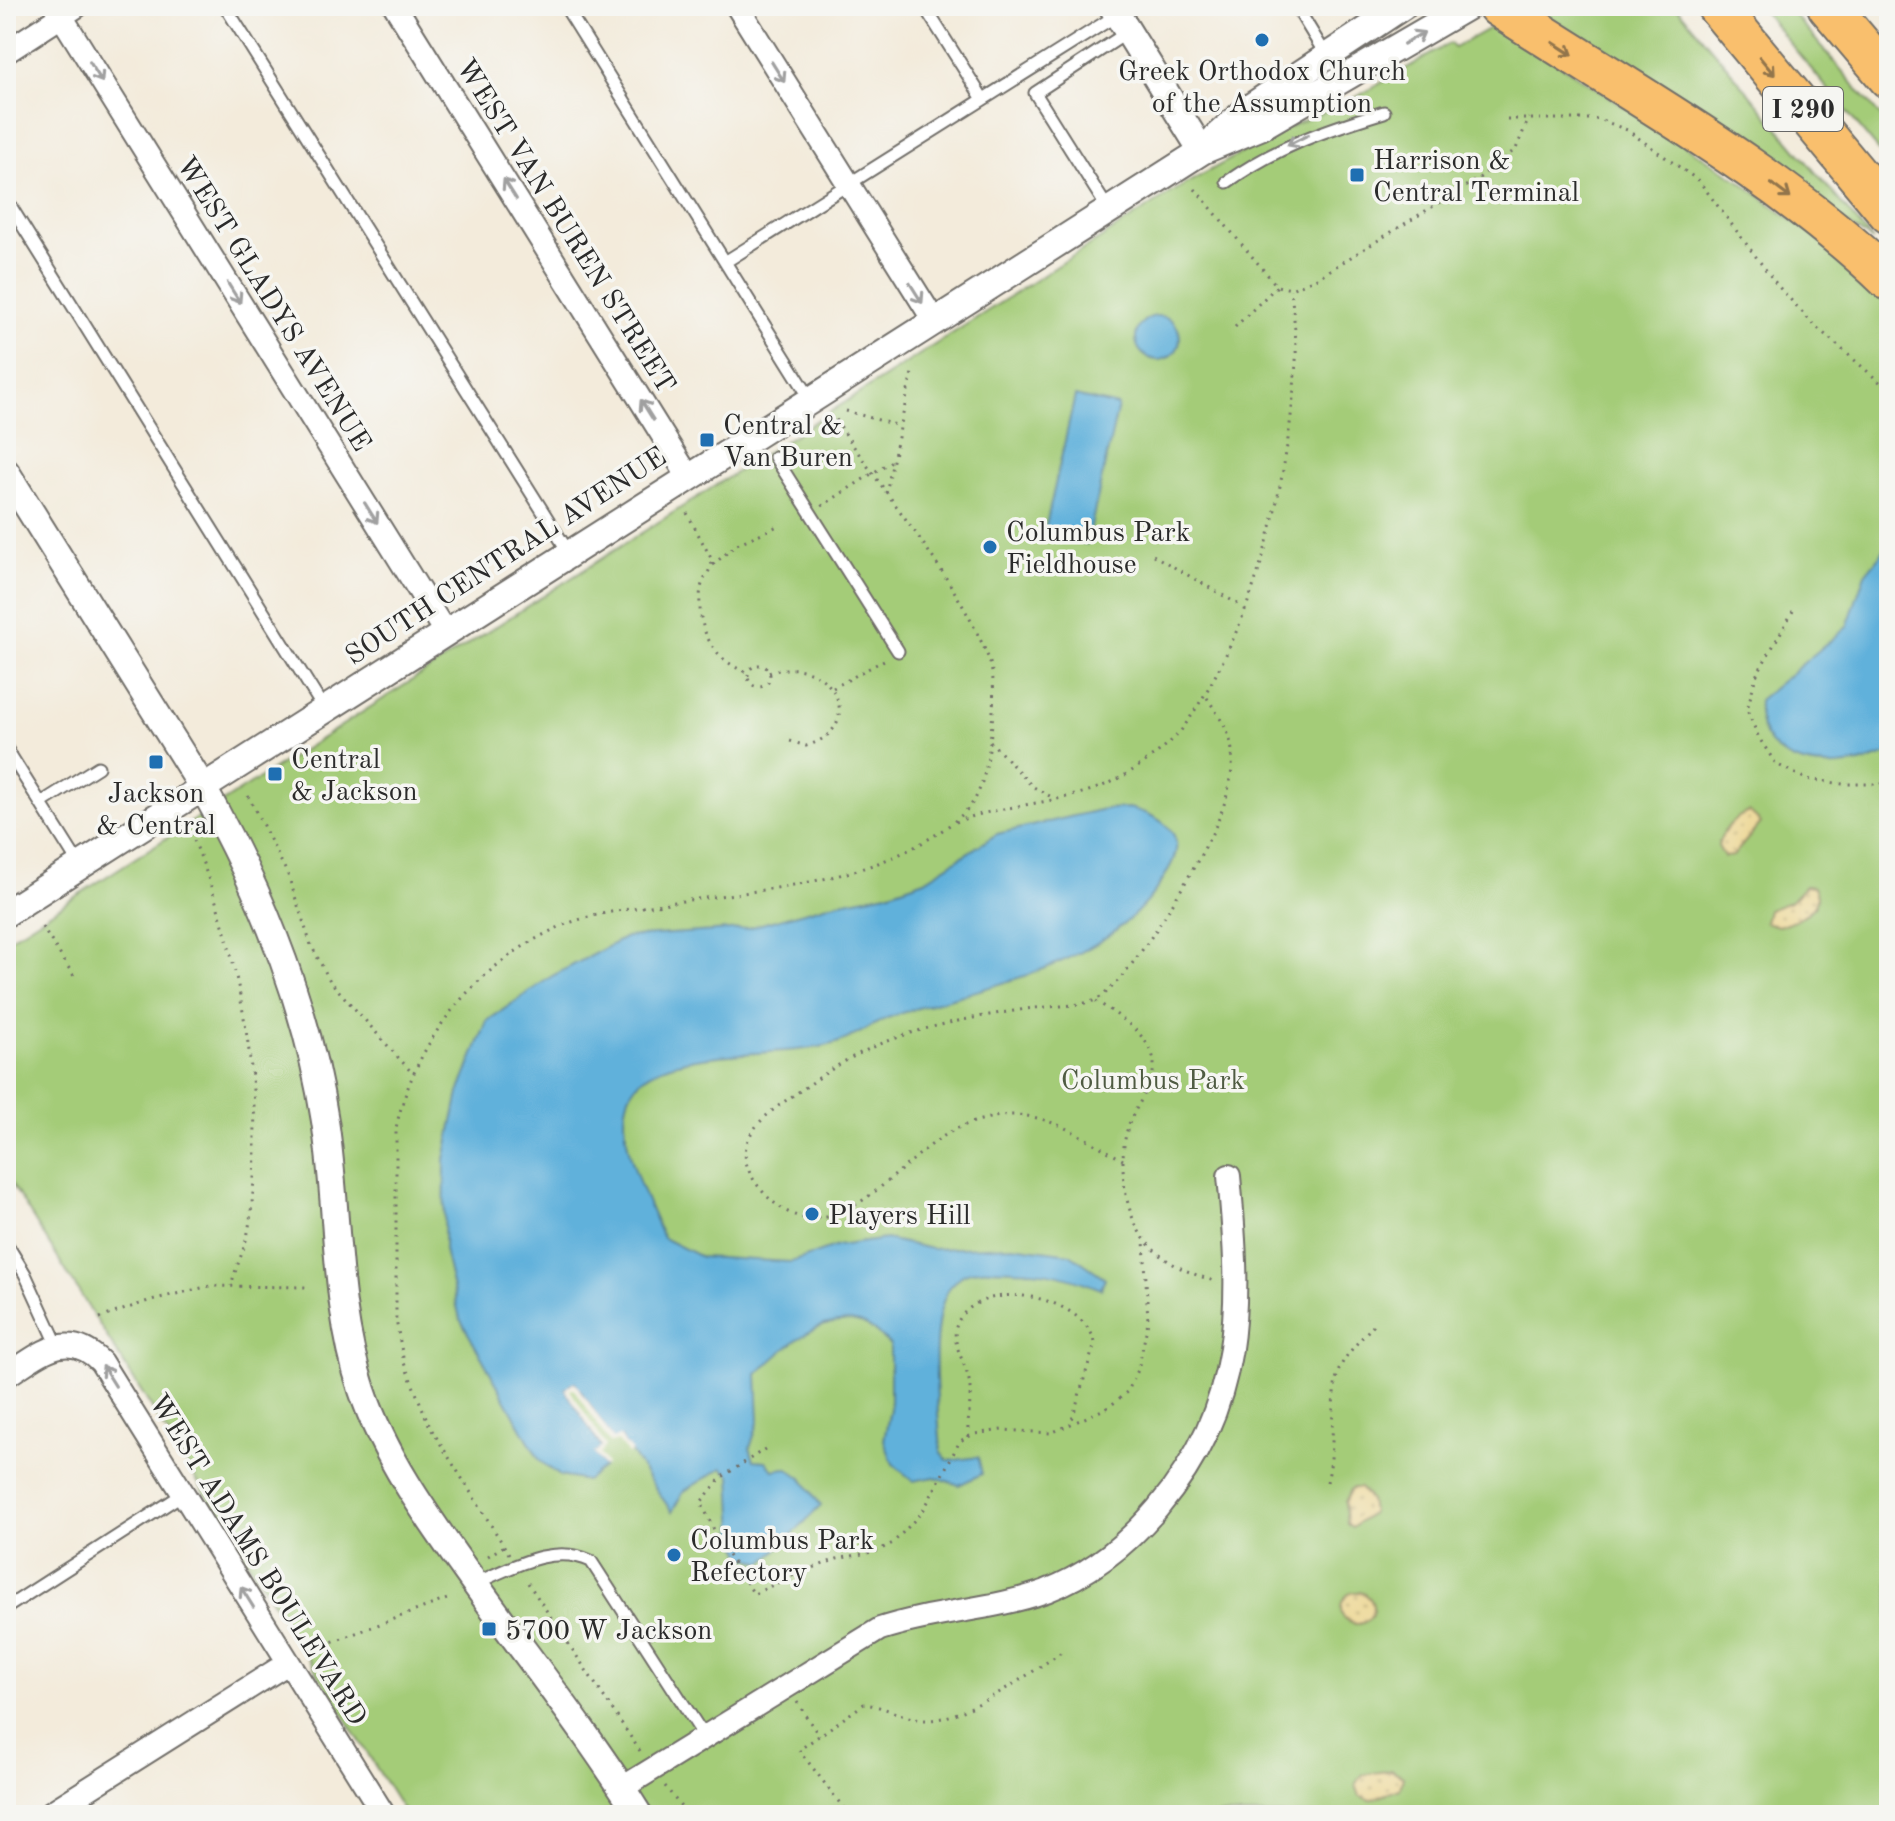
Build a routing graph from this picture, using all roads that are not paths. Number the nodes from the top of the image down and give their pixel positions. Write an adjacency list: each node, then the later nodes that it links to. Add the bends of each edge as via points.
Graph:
1 (225, 6): 32 (lane)
2 (395, 6): 31 (street, WEST VAN BUREN STREET, one-way to 2)
3 (565, 6): 25 (lane)
4 (737, 6): 21 (street, one-way to 21)
5 (924, 6): 17 (lane)
6 (1296, 6): 15 (lane)
7 (1403, 6): 15 (street, SOUTH CENTRAL AVENUE)
8 (1468, 6): 19 (street, SOUTH CENTRAL AVENUE, one-way to 8, via 1260,127)
9 (1498, 6): 26 (highway, one-way to 26, via 1772,184)
10 (1717, 6): 24 (highway, I 290, one-way to 24)
11 (1828, 6): 16 (highway, I 290)
12 (64, 9): 14 (street); 33 (street, WEST GLADYS AVENUE, one-way to 33)
13 (1119, 18): 17 (lane); 19 (street); 23 (lane, via 1035,93)
14 (6, 52)
15 (1328, 57): 19 (street, SOUTH CENTRAL AVENUE, via 1249,108)
16 (1889, 78)
17 (983, 99): 21 (lane)
18 (1384, 112): 20 (lane, one-way to 20, via 1310,134)
19 (1202, 151): 23 (street, SOUTH CENTRAL AVENUE)
20 (1227, 182)
21 (848, 184): 25 (lane); 27 (street, one-way to 27)
22 (6, 199): 35 (lane)
23 (1108, 209): 27 (street, SOUTH CENTRAL AVENUE)
24 (1889, 213)
25 (725, 262): 28 (lane)
26 (1889, 280)
27 (933, 319): 28 (street, SOUTH CENTRAL AVENUE)
28 (810, 398): 31 (street, SOUTH CENTRAL AVENUE)
29 (775, 457): 34 (lane)
30 (6, 472): 38 (street)
31 (688, 476): 32 (street, SOUTH CENTRAL AVENUE)
32 (569, 553): 33 (street, SOUTH CENTRAL AVENUE)
33 (445, 632): 35 (street, SOUTH CENTRAL AVENUE)
34 (898, 651)
35 (325, 709): 38 (street, SOUTH CENTRAL AVENUE)
36 (6, 748): 39 (lane)
37 (98, 767): 39 (lane)
38 (203, 788): 40 (street, SOUTH CENTRAL AVENUE); 47 (street, via 251,882 303,1018 325,1122 343,1312 363,1393 400,1473)
39 (41, 803): 40 (lane)
40 (80, 866): 41 (street, SOUTH CENTRAL AVENUE)
41 (6, 913)
42 (1229, 1176): 50 (street, via 1236,1289 1230,1357 1219,1404 1202,1447 1171,1492 1121,1546 1047,1590 880,1629)
43 (6, 1243): 44 (lane)
44 (66, 1345): 45 (street); 46 (street, WEST ADAMS BOULEVARD, one-way to 44, via 101,1362 88,1349)
45 (6, 1376)
46 (183, 1494): 48 (lane); 49 (street, WEST ADAMS BOULEVARD, one-way to 46)
47 (475, 1583): 50 (lane, via 549,1554 566,1552 591,1561); 51 (street)
48 (6, 1608)
49 (288, 1663): 52 (street); 53 (street, WEST ADAMS BOULEVARD)
50 (704, 1736): 51 (street)
51 (622, 1788): 54 (street)
52 (47, 1815)
53 (384, 1815)
54 (639, 1815)

